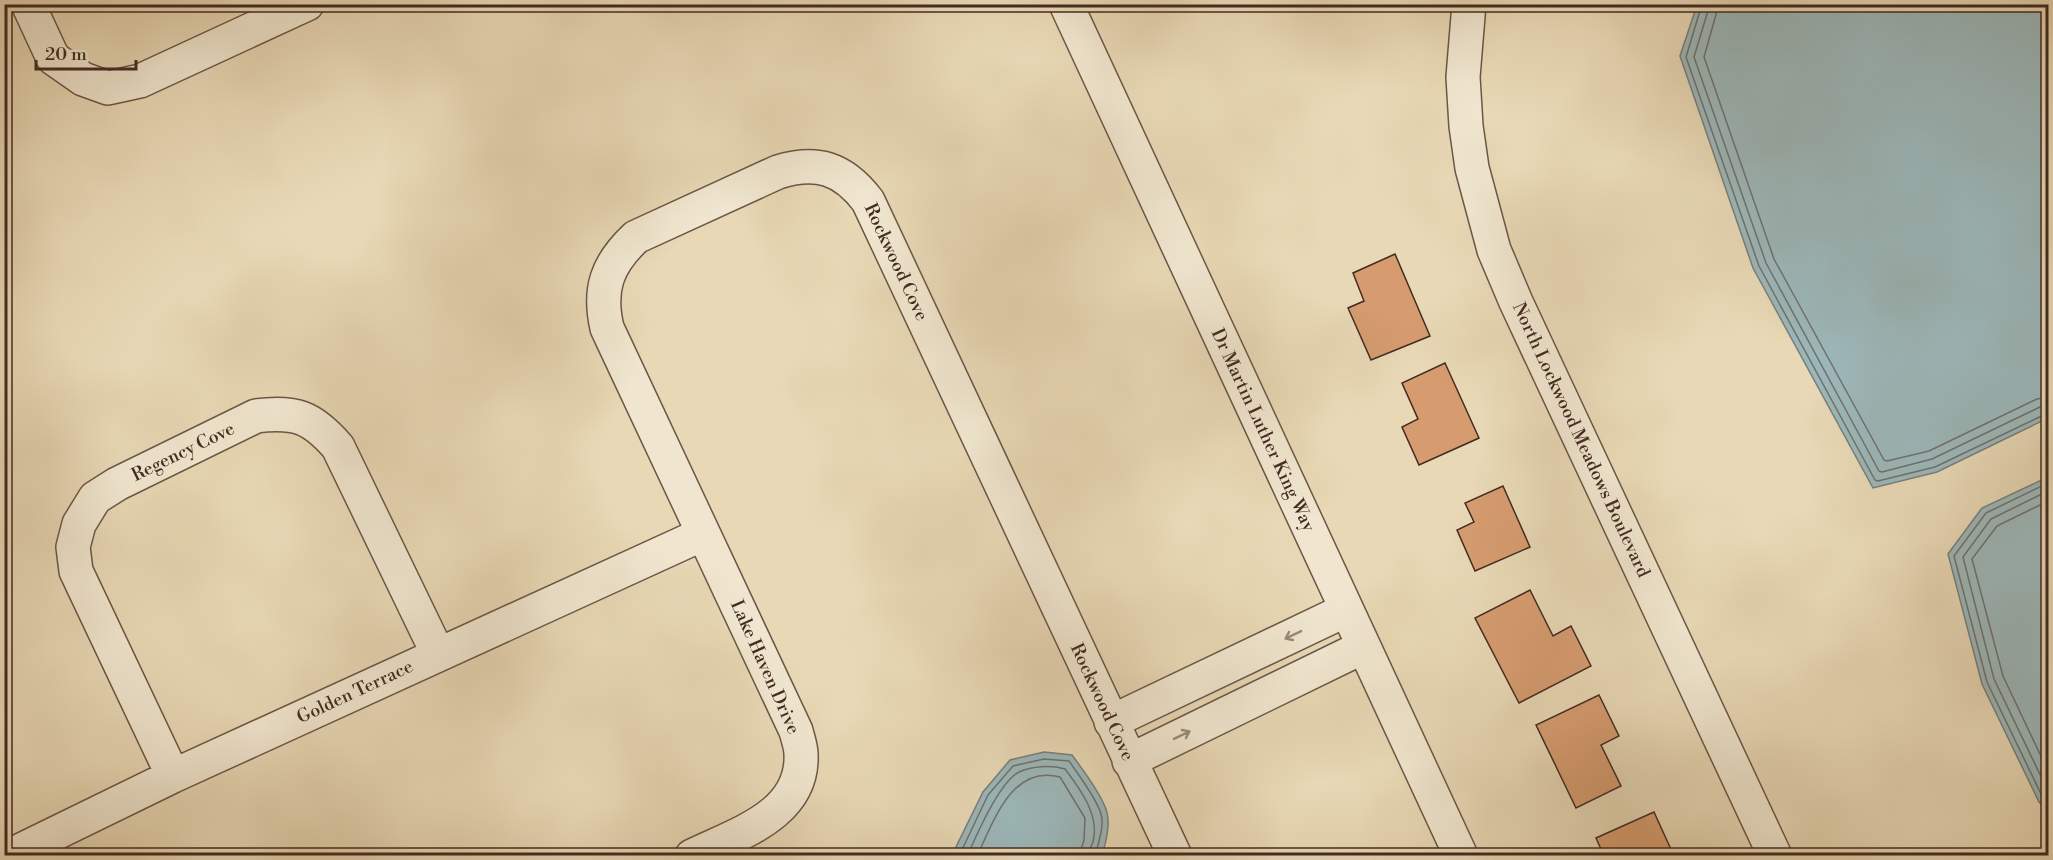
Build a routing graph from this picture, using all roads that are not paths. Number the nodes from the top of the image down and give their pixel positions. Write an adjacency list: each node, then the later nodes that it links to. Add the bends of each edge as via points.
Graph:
1 (28, 4): 2 (street, via 53,58 82,80 108,88 140,81)
2 (307, 4)
3 (1066, 4): 6 (street, Dr Martin Luther King Way)
4 (1469, 4): 16 (street, North Lockwood Meadows Boulevard, via 1463,76 1466,126 1472,168 1494,250)
5 (703, 534): 8 (street, Golden Terrace); 9 (street, Rockwood Cove, via 607,328 603,311 608,272 620,252 636,237 778,172 795,166 813,166 836,172 856,184 868,201); 13 (street, Lake Haven Drive, via 796,731 801,754 794,790 781,809)
6 (1346, 610): 7 (street, Dr Martin Luther King Way); 9 (street, one-way to 9)
7 (1363, 647): 10 (street, one-way to 7); 15 (street, Dr Martin Luther King Way)
8 (438, 654): 11 (street, Golden Terrace); 11 (street, Regency Cove, via 338,447 323,429 303,418 280,413 256,416 117,484 95,498 79,524 74,547 76,570)
9 (1111, 722): 10 (street, Rockwood Cove)
10 (1130, 761): 14 (street, Rockwood Cove)
11 (173, 776): 12 (street, Golden Terrace)
12 (23, 852)
13 (692, 855)
14 (1175, 855)
15 (1461, 855)
16 (1775, 855)

